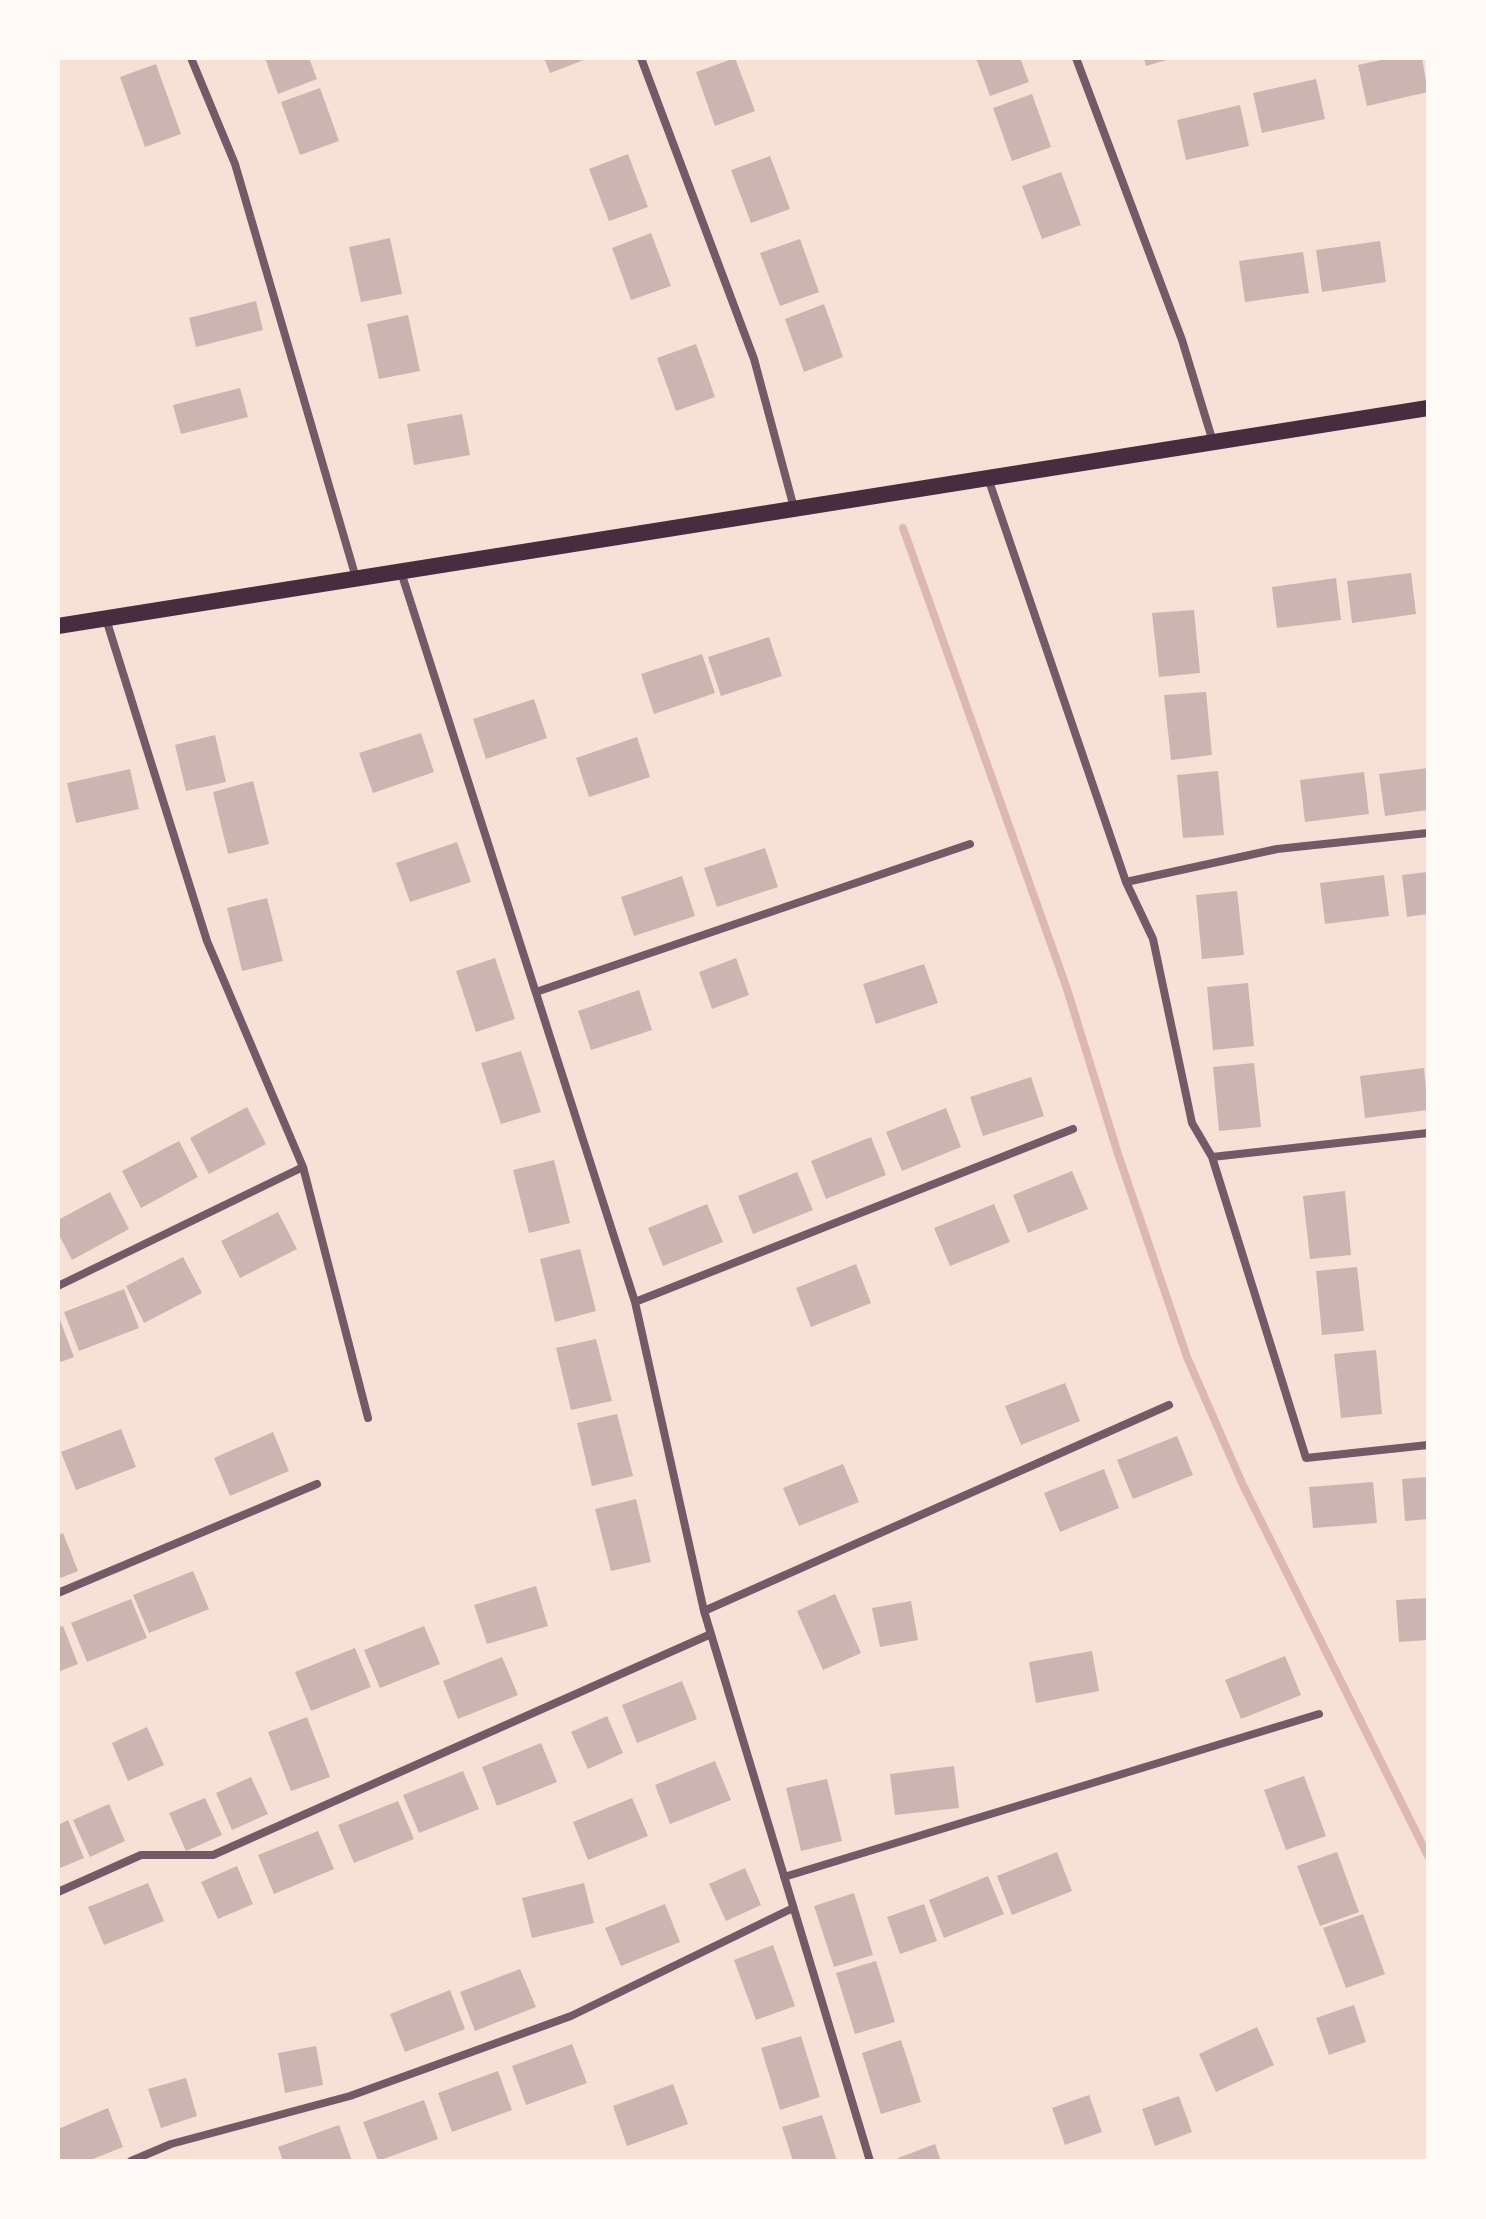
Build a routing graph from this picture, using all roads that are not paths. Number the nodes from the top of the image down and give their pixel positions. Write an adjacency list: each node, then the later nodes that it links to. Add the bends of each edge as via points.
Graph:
1 (191, 58): 9 (street, via 235,164)
2 (641, 58): 7 (street, via 754,359)
3 (1076, 58): 5 (street, via 1182,340)
4 (1428, 408): 5 (main road)
5 (1214, 442): 6 (main road)
6 (988, 478): 7 (main road); 14 (street)
7 (794, 509): 8 (main road)
8 (401, 572): 9 (main road); 15 (street)
9 (356, 579): 10 (main road)
10 (106, 619): 11 (main road); 19 (street, via 207,941)
11 (58, 626)
12 (1428, 833): 14 (street, via 1277,849)
13 (970, 844): 15 (street)
14 (1126, 882): 18 (street, via 1153,939 1192,1123)
15 (536, 992): 21 (street)
16 (1073, 1129): 21 (street)
17 (1428, 1133): 18 (street)
18 (1212, 1157): 24 (street, via 1306,1458)
19 (303, 1167): 20 (street); 23 (street)
20 (58, 1286)
21 (635, 1302): 27 (street)
22 (1169, 1405): 27 (street)
23 (368, 1418)
24 (1428, 1445)
25 (317, 1484): 26 (street)
26 (58, 1593)
27 (704, 1611): 28 (street)
28 (711, 1634): 30 (street); 31 (street, via 213,1855 141,1855)
29 (1319, 1714): 30 (street)
30 (784, 1877): 32 (street)
31 (58, 1892)
32 (793, 1908): 33 (street, via 571,2016 350,2096 171,2144); 34 (street)
33 (131, 2161)
34 (870, 2161)

